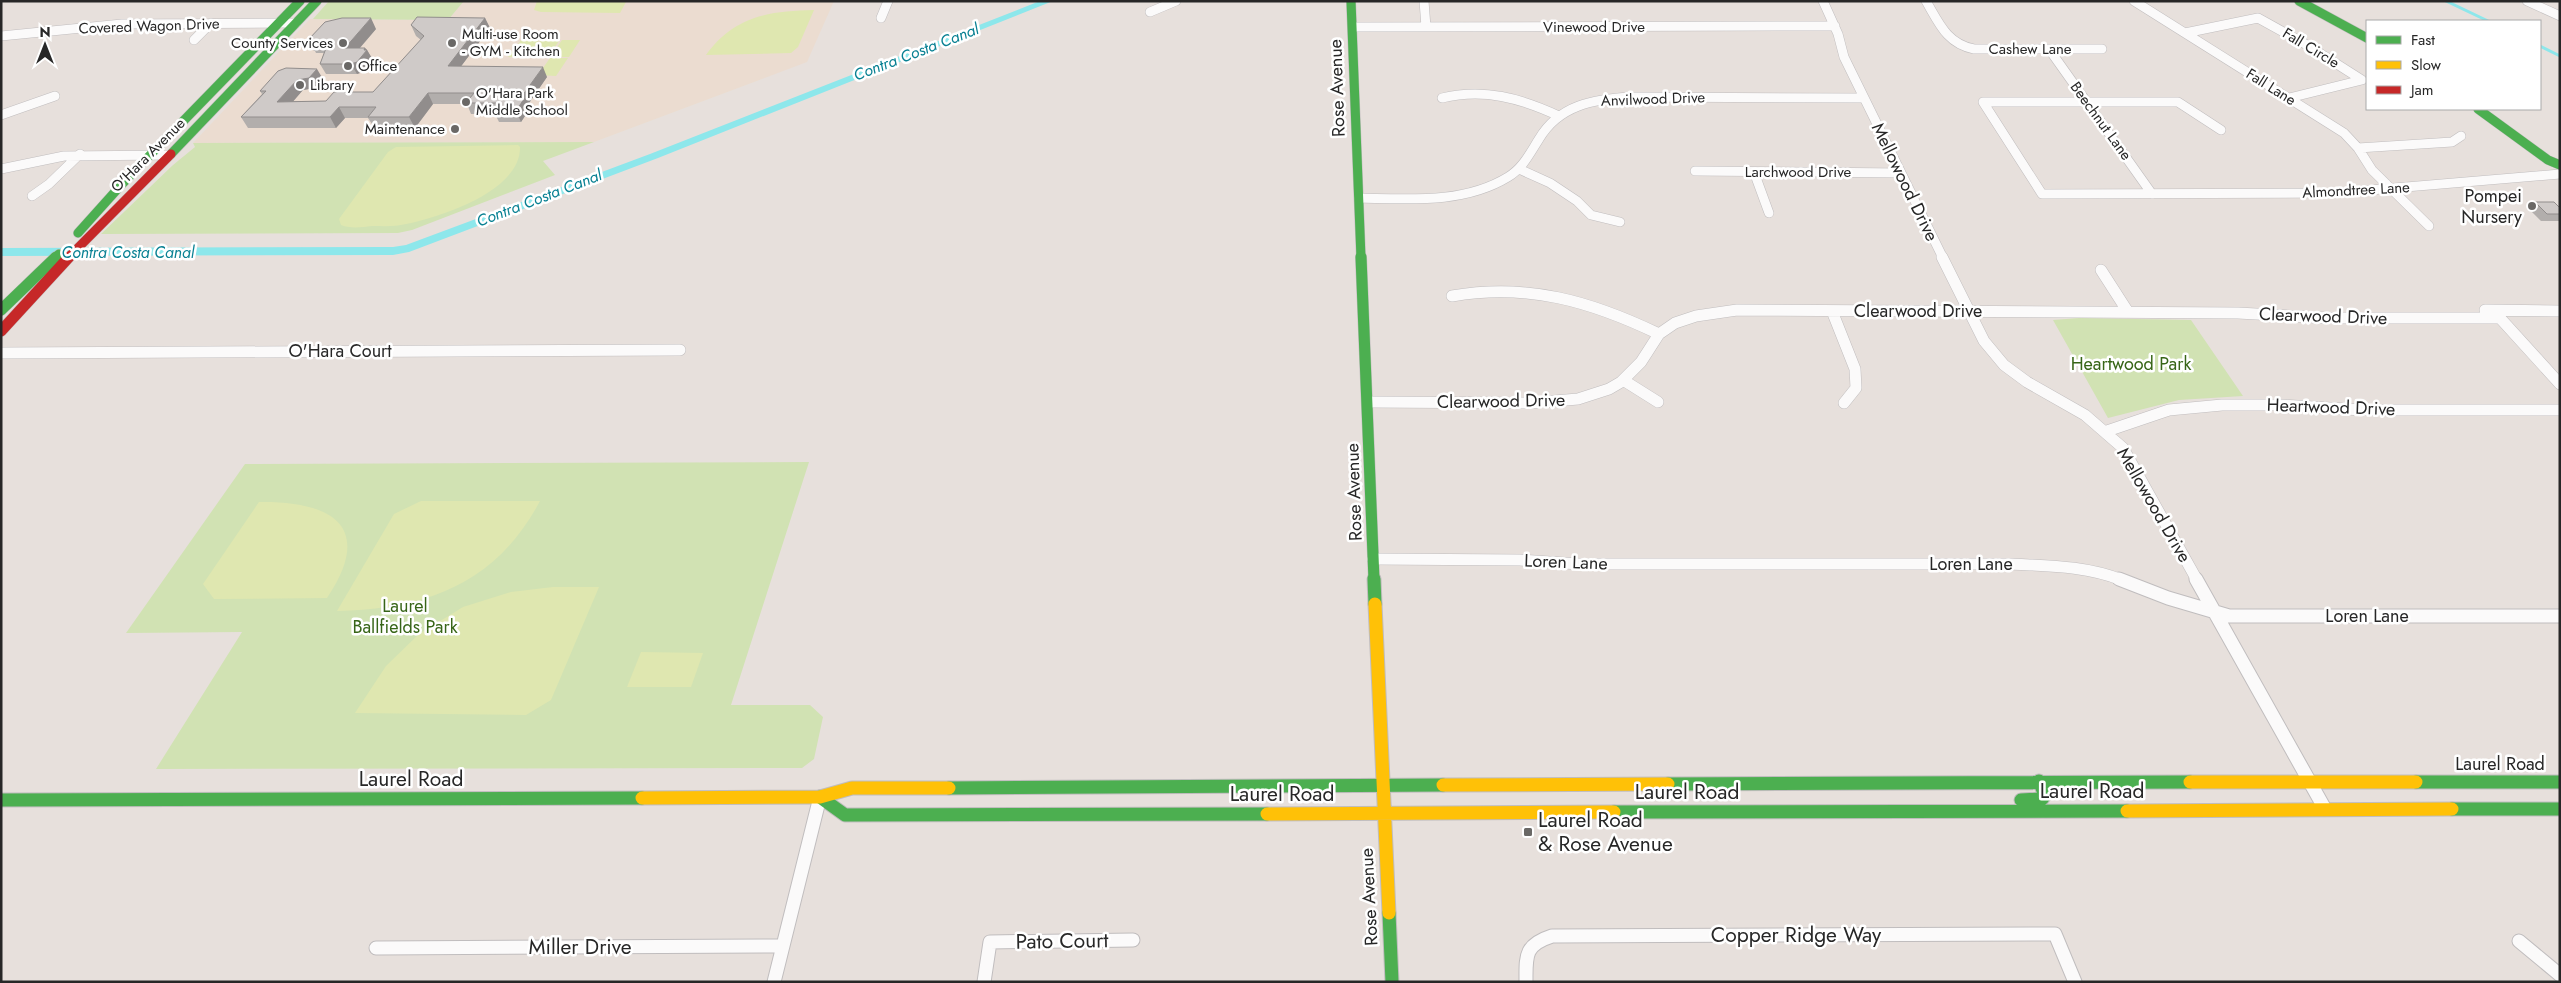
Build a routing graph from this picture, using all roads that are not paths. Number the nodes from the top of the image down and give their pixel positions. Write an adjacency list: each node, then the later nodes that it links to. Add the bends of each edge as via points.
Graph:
1 (300, 1): 19 (main road, O'Hara Avenue)
2 (317, 1): 20 (main road, O'Hara Avenue)
3 (888, 1): 17 (street)
4 (1176, 1): 15 (street)
5 (1351, 1): 22 (main road, Rose Avenue)
6 (1424, 1): 23 (street)
7 (1823, 1): 21 (street, Mellowood Drive)
8 (1926, 1): 31 (street, Cashew Lane, via 1950,40 1959,47)
9 (2134, 1): 26 (street, Fall Lane)
10 (2298, 1): 29 (main road)
11 (2320, 1): 24 (main road)
12 (2527, 1): 14 (street)
13 (2545, 1): 14 (street)
14 (2536, 5): 16 (street)
15 (1150, 12)
16 (2560, 16)
17 (881, 18)
18 (211, 23): 19 (street, Covered Wagon Drive); 27 (street, Covered Wagon Drive, via 122,24); 30 (street)
19 (278, 23): 20 (street, Covered Wagon Drive); 28 (main road, O'Hara Avenue)
20 (296, 23): 25 (main road, O'Hara Avenue)
21 (1835, 26): 23 (street, Vinewood Drive); 35 (street, Mellowood Drive, via 1844,57)
22 (1352, 27): 23 (street, Vinewood Drive); 59 (main road, Rose Avenue)
23 (1426, 27)
24 (2366, 27)
25 (286, 34): 28 (main road); 47 (main road, O'Hara Avenue)
26 (2185, 34): 36 (street, Fall Lane); 36 (street, Fall Circle, via 2258,18 2362,80)
27 (1, 36)
28 (264, 37): 46 (main road, O'Hara Avenue)
29 (2366, 37)
30 (194, 40)
31 (2049, 49): 32 (street, Cashew Lane); 37 (street, Beechnut Lane)
32 (2102, 49)
33 (55, 96): 40 (street)
34 (1442, 98): 41 (street, via 1455,94 1506,95 1523,99)
35 (1864, 98): 41 (street, Anvilwood Drive, via 1613,98 1580,104); 54 (street, Mellowood Drive)
36 (2289, 98): 44 (street, Fall Lane, via 2336,128)
37 (2087, 102): 42 (street, via 2178,102); 57 (street, Beechnut Lane); 57 (street, Almondtree Lane, via 1983,102 2042,194)
38 (2479, 110): 49 (main road, via 2548,160)
39 (2495, 110): 48 (main road)
40 (1, 115)
41 (1559, 116): 51 (street, Anvilwood Drive, via 1543,130)
42 (2221, 130)
43 (2461, 136): 44 (street, via 2452,142)
44 (2358, 148): 56 (street, Fall Lane, via 2365,162)
45 (80, 154): 46 (street); 50 (street, via 40,158); 58 (street)
46 (150, 155): 47 (street); 63 (main road, O'Hara Avenue)
47 (170, 155): 63 (main road, O'Hara Avenue, via 78,247)
48 (2560, 156)
49 (2560, 165)
50 (1, 169)
51 (1519, 169): 59 (street, Anvilwood Drive, via 1488,187 1458,195); 61 (street, via 1557,187 1592,215)
52 (1694, 171): 53 (street, Larchwood Drive)
53 (1754, 172): 54 (street, Larchwood Drive); 60 (street)
54 (1901, 173): 69 (street, Mellowood Drive)
55 (2560, 174): 56 (street, Almondtree Lane)
56 (2393, 189): 57 (street, Almondtree Lane, via 2335,193); 62 (street, Fall Lane)
57 (2152, 194)
58 (32, 196)
59 (1359, 198): 78 (main road, Rose Avenue)
60 (1769, 213)
61 (1620, 222)
62 (2429, 226)
63 (67, 251): 66 (main road, O'Hara Avenue, via 56,256); 72 (main road, O'Hara Avenue)
64 (2101, 270): 71 (street)
65 (1452, 296): 73 (street, via 1501,290 1552,296 1620,316)
66 (1, 310)
67 (2479, 310): 70 (street)
68 (1832, 311): 69 (street, Clearwood Drive); 73 (street, Clearwood Drive, via 1714,312 1689,318); 80 (street, via 1855,369 1856,388)
69 (1969, 311): 71 (street, Clearwood Drive); 82 (street, Mellowood Drive, via 1994,357 2009,372 2077,410)
70 (2560, 311)
71 (2128, 312): 77 (street, Clearwood Drive, via 2328,318 2500,318)
72 (1, 331)
73 (1659, 334): 76 (street, Clearwood Drive, via 1640,365)
74 (680, 350): 75 (street, O'Hara Court)
75 (1, 353)
76 (1623, 380): 78 (street, Clearwood Drive, via 1581,399 1549,403); 79 (street)
77 (2560, 384)
78 (1368, 402): 83 (main road, Rose Avenue)
79 (1658, 402)
80 (1844, 403)
81 (2560, 410): 82 (street, Heartwood Drive, via 2362,410 2222,405 2169,410)
82 (2107, 431): 84 (street, Mellowood Drive, via 2131,460)
83 (1373, 559): 84 (street, Loren Lane, via 1520,560 1578,564 2012,564 2071,567 2106,574); 89 (main road, Rose Avenue)
84 (2215, 613): 85 (street, Loren Lane, via 2229,616); 87 (street, Mellowood Drive)
85 (2560, 616)
86 (2039, 781): 87 (main road, Laurel Road); 89 (main road, Laurel Road); 94 (main road, via 2045,795 2042,799 2010,800)
87 (2309, 781): 88 (main road, Laurel Road); 92 (street, Mellowood Drive)
88 (2560, 782)
89 (1381, 786): 90 (main road, Laurel Road, via 852,788); 95 (main road, Rose Avenue)
90 (820, 797): 91 (main road, Laurel Road); 95 (main road, Laurel Road, via 844,815); 98 (street)
91 (1, 800)
92 (2326, 809): 93 (main road, Laurel Road); 94 (main road, Laurel Road)
93 (2560, 809)
94 (1982, 810): 95 (main road, Laurel Road)
95 (1382, 812): 103 (main road, Rose Avenue)
96 (1133, 940): 102 (street, Pato Court, via 990,942)
97 (2519, 940): 100 (street)
98 (783, 946): 99 (street, Miller Drive); 101 (street)
99 (376, 948)
100 (2560, 975)
101 (774, 982)
102 (984, 982)
103 (1392, 982)
104 (1526, 982): 105 (street, Copper Ridge Way, via 1526,955 1537,941 1552,936 2056,934)
105 (2075, 982)

